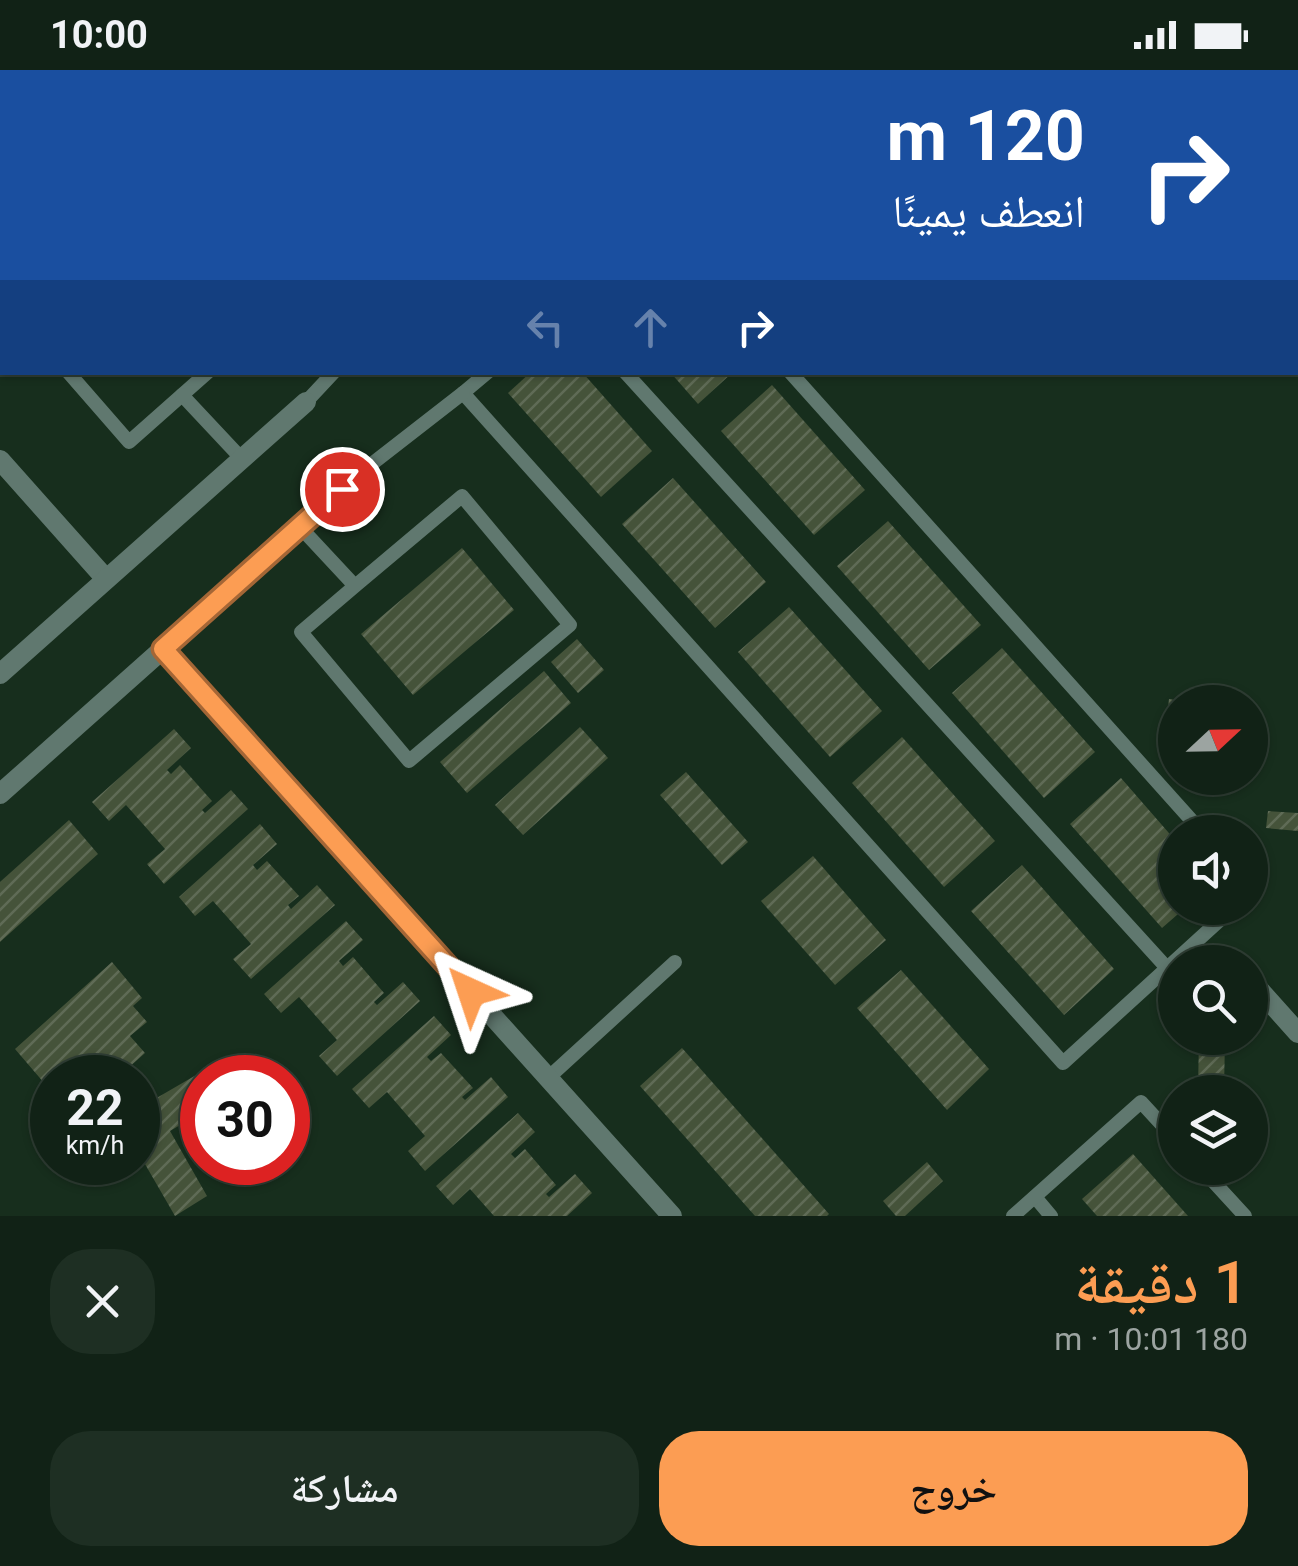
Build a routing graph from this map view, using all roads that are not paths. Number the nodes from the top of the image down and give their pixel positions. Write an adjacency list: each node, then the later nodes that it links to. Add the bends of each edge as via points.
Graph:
1 (71, 375): 8 (lane, via 129,442)
2 (205, 375): 8 (lane)
3 (331, 375): 9 (lane)
4 (485, 375): 7 (lane)
5 (628, 375): 22 (lane)
6 (793, 375): 19 (lane)
7 (464, 393): 12 (lane); 24 (lane, via 1063,1063)
8 (182, 395): 10 (lane)
9 (306, 402): 10 (street)
10 (242, 459): 14 (street)
11 (0, 460): 14 (street)
12 (364, 470): 13 (street)
13 (300, 527): 15 (lane); 16 (street)
14 (106, 580): 17 (street)
15 (355, 586): 15 (lane, via 301,632 409,761 570,625 462,496)
16 (163, 649): 18 (street); 27 (street)
17 (0, 674)
18 (0, 794)
19 (1187, 815)
20 (1214, 925): 21 (lane)
21 (1192, 945)
22 (1158, 958)
23 (675, 962): 27 (lane)
24 (1158, 976)
25 (1268, 1000): 26 (street)
26 (1298, 1033)
27 (548, 1078): 31 (street)
28 (1158, 1120): 30 (lane, via 1141,1102)
29 (1217, 1185): 34 (lane)
30 (1035, 1198): 32 (lane); 33 (lane)
31 (672, 1216)
32 (1013, 1216)
33 (1051, 1216)
34 (1245, 1216)

